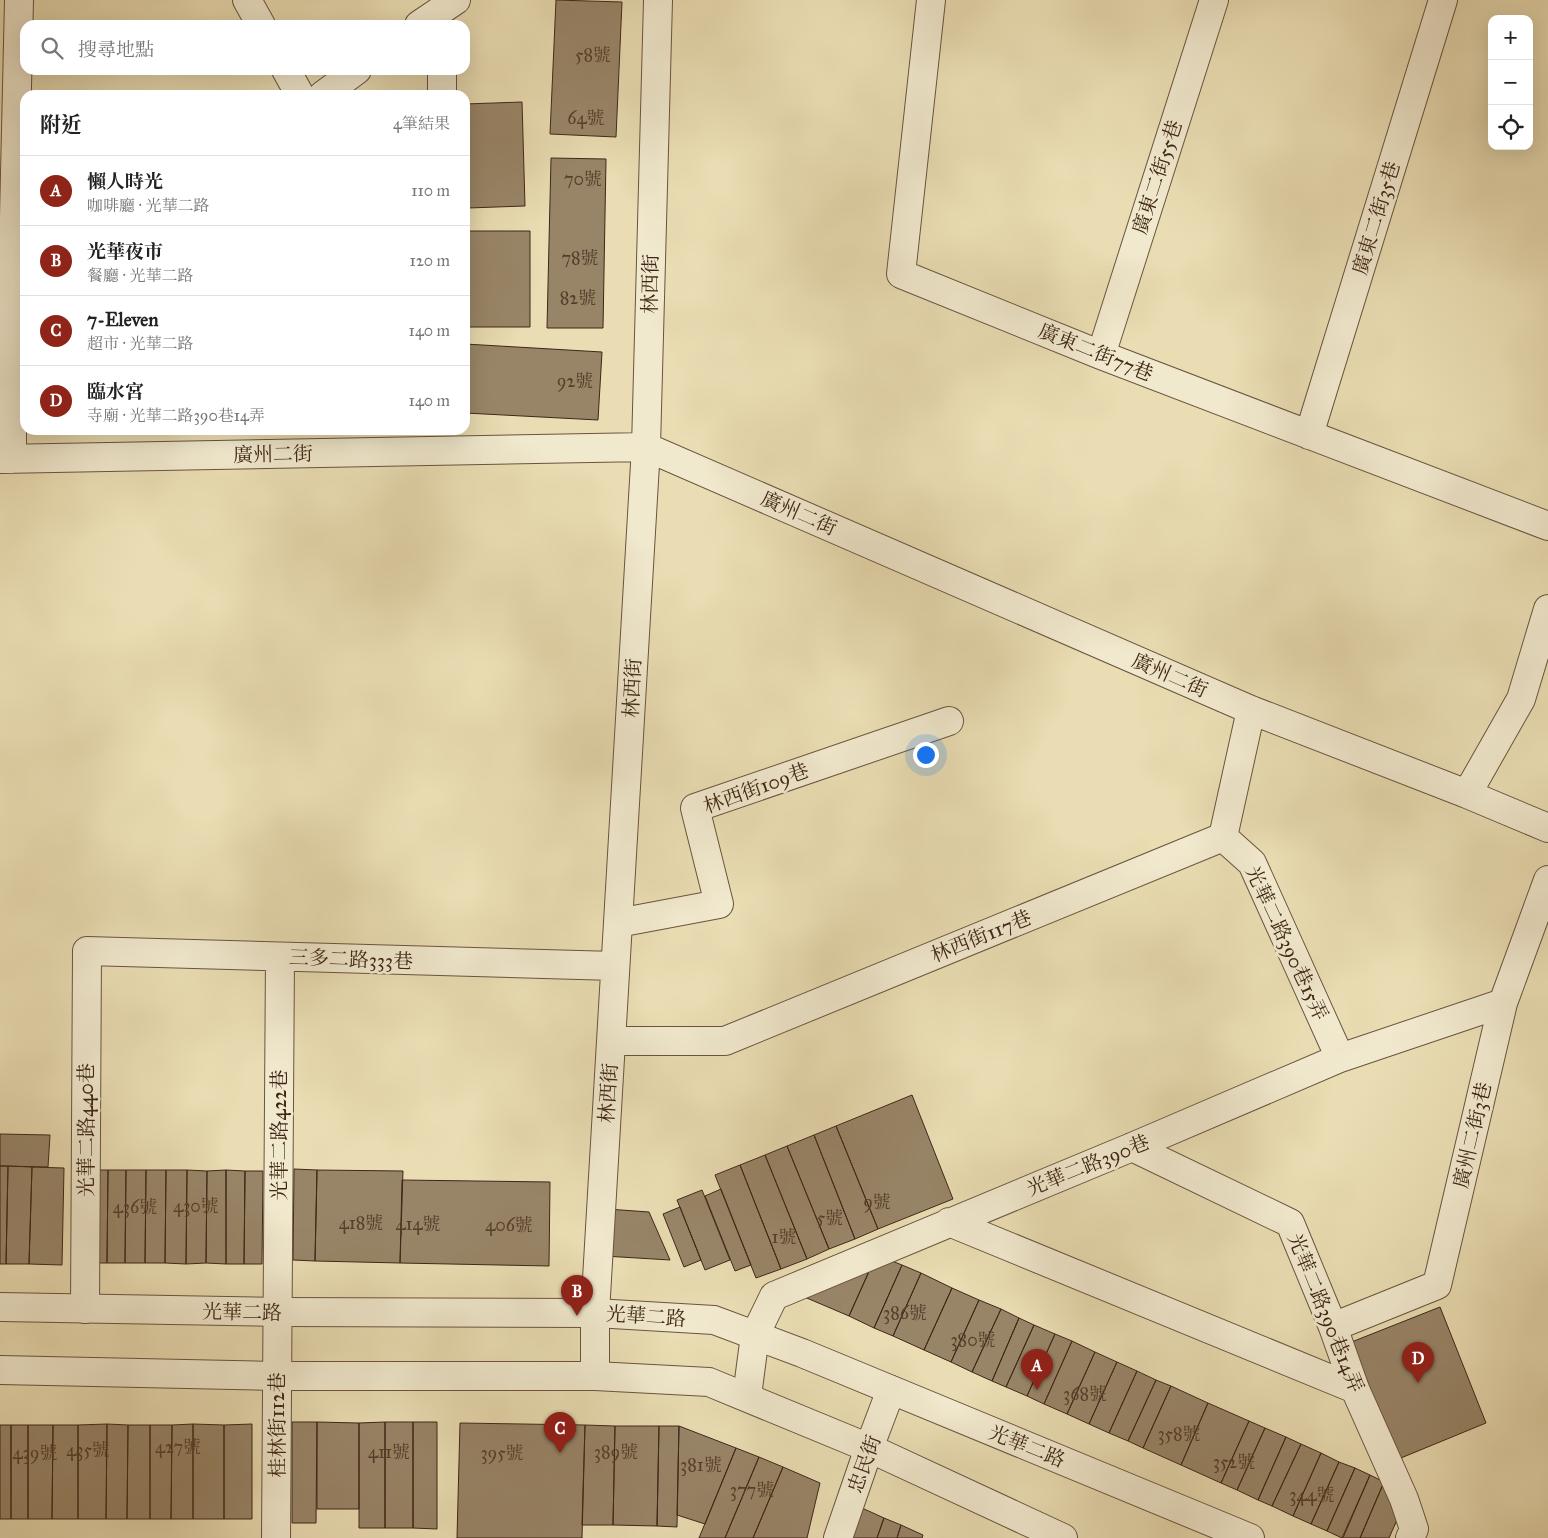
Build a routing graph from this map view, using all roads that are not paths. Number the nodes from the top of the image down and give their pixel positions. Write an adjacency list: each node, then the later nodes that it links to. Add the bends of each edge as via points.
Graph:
1 (19, 0): 16 (street)
2 (247, 0): 8 (street)
3 (658, 0): 20 (street, 林西街)
4 (931, 0): 17 (street, 廣東二街77巷, via 901,274)
5 (1214, 0): 17 (street, 廣東二街55巷)
6 (1443, 0): 18 (street, 廣東二街35巷)
7 (444, 8): 9 (street)
8 (258, 20)
9 (426, 20)
10 (289, 75): 13 (street)
11 (350, 75): 14 (street)
12 (442, 75): 15 (street)
13 (297, 90)
14 (330, 90)
15 (442, 90)
16 (19, 300): 21 (street)
17 (1100, 355): 18 (street, 廣東二街77巷)
18 (1309, 435): 22 (street, 廣東二街77巷)
19 (442, 440): 20 (street, 廣州二街); 21 (street, 廣州二街)
20 (646, 447): 24 (street, 廣州二街); 30 (street, 林西街)
21 (6, 459)
22 (1548, 526)
23 (1548, 609): 26 (street, via 1521,699)
24 (1250, 710): 26 (street, 廣州二街); 28 (street)
25 (948, 721): 30 (street, 林西街109巷, via 695,808 719,904)
26 (1467, 794): 27 (street, 廣州二街)
27 (1548, 828)
28 (1223, 837): 35 (street, 林西街117巷, via 724,1041); 36 (street, 光華二路390巷15弄, via 1252,862)
29 (1548, 880): 34 (street, 廣州二街3巷)
30 (618, 923): 33 (street, 林西街)
31 (86, 951): 32 (street, 三多二路333巷); 40 (street, 光華二路440巷)
32 (280, 957): 33 (street, 三多二路333巷); 41 (street, 光華二路422巷)
33 (615, 966): 35 (street, 林西街)
34 (1503, 1003): 36 (street, 光華二路390巷); 43 (street, 廣州二街3巷, via 1437,1285)
35 (611, 1041): 42 (street, 林西街)
36 (1340, 1058): 37 (street, 光華二路390巷)
37 (1132, 1147): 38 (street, 光華二路390巷); 43 (street, 光華二路390巷14弄, via 1290,1223)
38 (950, 1222): 44 (street, 光華二路390巷, via 774,1296); 48 (street)
39 (0, 1307): 40 (street, 光華二路)
40 (85, 1309): 41 (street, 光華二路)
41 (278, 1312): 42 (street, 光華二路); 46 (street, 桂林街112巷)
42 (595, 1312): 44 (street, 光華二路, via 714,1320); 47 (street, 林西街)
43 (1333, 1328): 48 (street, 光華二路390巷14弄)
44 (755, 1335): 49 (street, 光華二路); 50 (street, 光華二路390巷)
45 (0, 1370): 46 (street)
46 (277, 1376): 47 (street); 52 (street, 桂林街112巷)
47 (595, 1376): 50 (street, via 709,1382)
48 (1355, 1388): 56 (street, 光華二路390巷14弄, via 1404,1499 1414,1529)
49 (891, 1390): 51 (street, 忠民街); 55 (street, 光華二路)
50 (747, 1396): 51 (street)
51 (869, 1448): 53 (street, 忠民街); 54 (street)
52 (276, 1538)
53 (838, 1538)
54 (1063, 1538)
55 (1250, 1538)
56 (1410, 1538)

